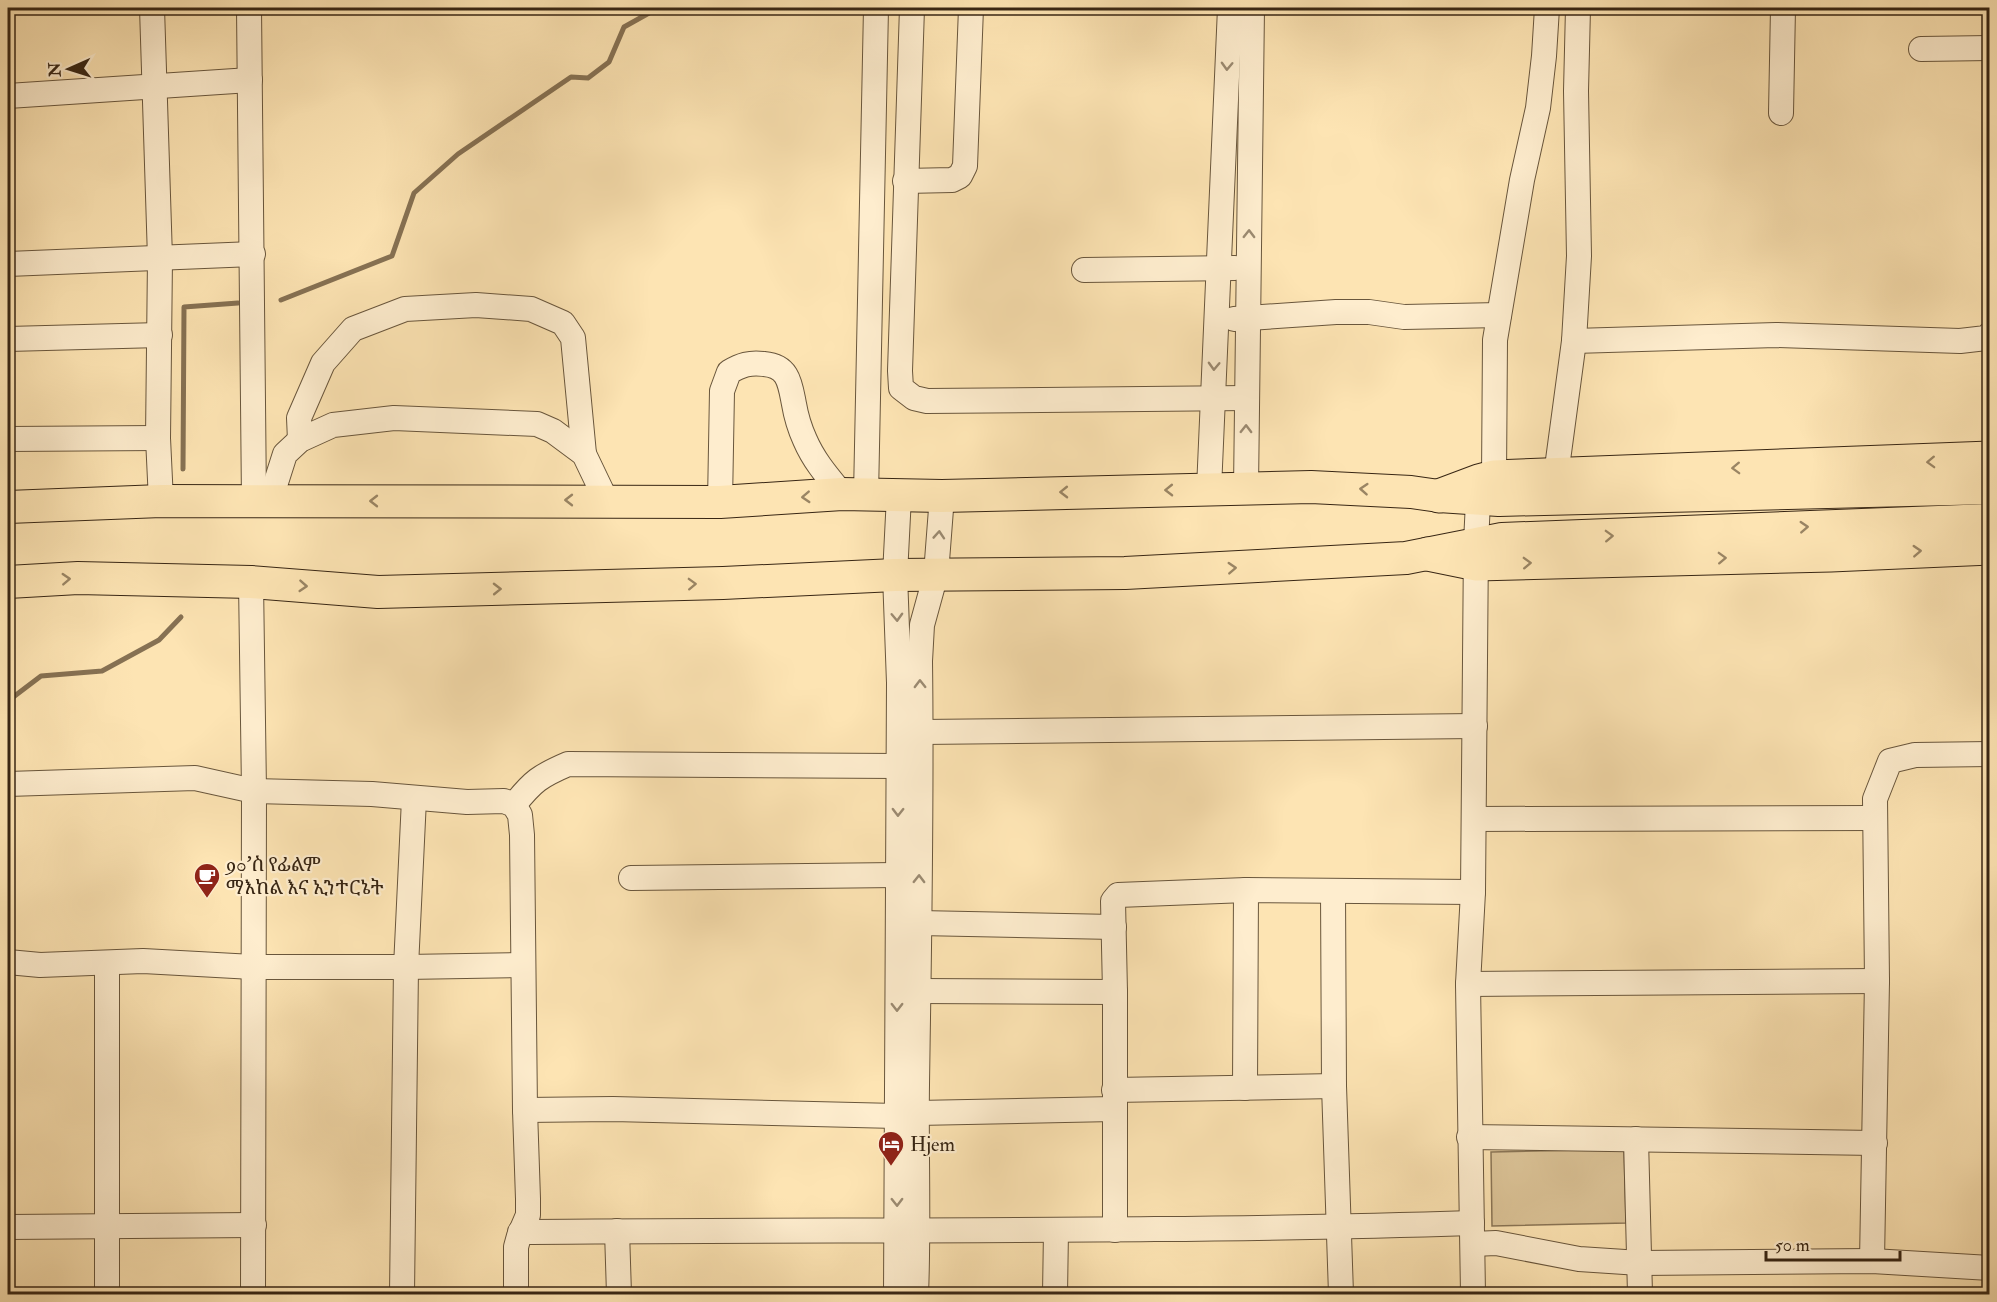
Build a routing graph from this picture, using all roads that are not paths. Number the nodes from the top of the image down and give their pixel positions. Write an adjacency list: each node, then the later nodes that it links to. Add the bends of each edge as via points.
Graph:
1 (152, 8): 14 (street)
2 (249, 8): 13 (street)
3 (876, 8): 43 (street)
4 (912, 8): 17 (street)
5 (970, 8): 17 (street, via 965,166 960,176 952,180)
6 (1230, 8): 21 (street, one-way to 21)
7 (1252, 8): 22 (street, one-way to 7)
8 (1546, 8): 24 (street, via 1538,108)
9 (1578, 8): 30 (street, via 1579,256)
10 (1783, 8): 16 (street)
11 (1989, 48): 12 (street)
12 (1921, 49)
13 (250, 80): 14 (street); 18 (street)
14 (155, 87): 15 (street); 19 (street)
15 (8, 96)
16 (1781, 114)
17 (905, 181): 31 (street, via 900,371 902,388 907,394 927,401)
18 (253, 255): 19 (street); 49 (street)
19 (160, 258): 20 (street); 28 (street)
20 (8, 264)
21 (1218, 268): 22 (street); 23 (street); 26 (street)
22 (1248, 268): 25 (street)
23 (1084, 270)
24 (1499, 315): 25 (street, via 1404,317 1336,312); 39 (street)
25 (1248, 317): 26 (street); 32 (street)
26 (1216, 321): 31 (street, one-way to 31)
27 (1989, 334): 30 (street, via 1986,338 1960,341 1776,335)
28 (160, 335): 29 (street); 33 (street)
29 (8, 339)
30 (1574, 340): 38 (street)
31 (1213, 398): 32 (street); 42 (street)
32 (1246, 398): 40 (street, one-way to 32)
33 (158, 438): 34 (street); 48 (street)
34 (8, 439)
35 (300, 440): 36 (street, via 333,425 394,418 537,424); 36 (street, via 299,418 323,363 353,329 405,309 476,305 531,309 563,323 573,338); 49 (street, via 285,454)
36 (584, 454): 47 (street)
37 (1989, 458): 38 (highway, one-way to 38)
38 (1556, 475): 39 (highway)
39 (1484, 485): 41 (main road, via 1499,500); 46 (highway); 55 (street)
40 (1246, 488): 42 (main road); 46 (main road, one-way to 40, via 1339,488)
41 (1989, 488)
42 (1209, 489): 45 (main road, one-way to 45)
43 (854, 495): 44 (main road); 50 (main road, one-way to 50); 50 (street, via 815,461 794,406 791,383 783,372 774,365 756,363 741,364 729,372 722,391)
44 (899, 496): 45 (main road); 57 (street)
45 (942, 496): 56 (street, one-way to 45)
46 (1438, 496)
47 (606, 500): 49 (main road, one-way to 49); 50 (main road)
48 (161, 501): 49 (main road); 51 (main road)
49 (262, 501)
50 (720, 502)
51 (8, 507)
52 (1989, 520): 55 (main road, one-way to 52, via 1502,539)
53 (1989, 548): 55 (highway, one-way to 53, via 1808,556)
54 (1428, 554): 55 (highway); 56 (main road, one-way to 54, via 1125,573)
55 (1476, 554): 60 (street)
56 (936, 574): 57 (main road); 61 (street, one-way to 56, via 922,625)
57 (895, 575): 59 (main road, one-way to 57, via 378,592); 63 (street, one-way to 63)
58 (8, 582): 59 (main road, one-way to 59, via 78,578)
59 (251, 582): 65 (street)
60 (1475, 726): 61 (street); 69 (street)
61 (921, 732): 75 (street, one-way to 61)
62 (1989, 754): 68 (street, via 1915,755 1890,761 1875,799)
63 (899, 766): 67 (street, via 568,764 543,775); 70 (street, one-way to 70)
64 (8, 784): 65 (street, via 195,778)
65 (254, 792): 66 (street, via 372,794); 80 (street)
66 (414, 799): 67 (street); 81 (street)
67 (514, 804): 79 (street, via 522,835)
68 (1875, 818): 69 (street); 82 (street)
69 (1474, 819): 74 (street)
70 (897, 875): 71 (street); 90 (street, one-way to 90)
71 (631, 878)
72 (1246, 890): 73 (street); 76 (street, via 1118,895 1113,901); 87 (street)
73 (1333, 891): 74 (street); 86 (street)
74 (1473, 892): 83 (street)
75 (919, 923): 76 (street); 84 (street)
76 (1114, 927): 85 (street)
77 (8, 962): 78 (street)
78 (107, 963): 80 (street); 95 (street)
79 (523, 965): 81 (street); 89 (street)
80 (253, 967): 81 (street); 94 (street)
81 (406, 967): 109 (street)
82 (1877, 981): 83 (street); 93 (street)
83 (1468, 984): 91 (street)
84 (919, 991): 85 (street); 90 (street)
85 (1115, 992): 88 (street)
86 (1334, 1086): 87 (street); 97 (street)
87 (1245, 1088): 88 (street)
88 (1114, 1099): 90 (street); 100 (street)
89 (525, 1110): 90 (street); 102 (street, via 528,1215)
90 (907, 1114): 98 (street)
91 (1469, 1137): 92 (street); 103 (street)
92 (1636, 1139): 93 (street); 105 (street)
93 (1875, 1143): 104 (street)
94 (254, 1225): 95 (street); 108 (street)
95 (107, 1226): 96 (street); 107 (street)
96 (8, 1227)
97 (1338, 1227): 100 (street); 103 (street); 115 (street)
98 (908, 1230): 99 (street); 101 (street); 112 (street); 113 (street)
99 (1056, 1230): 100 (street); 114 (street)
100 (1115, 1230)
101 (617, 1231): 102 (street); 111 (street)
102 (520, 1232): 110 (street, via 516,1246)
103 (1473, 1233): 105 (street, via 1496,1243 1579,1259); 116 (street)
104 (1872, 1261): 105 (street); 106 (street)
105 (1640, 1263): 117 (street)
106 (1989, 1268)
107 (107, 1294)
108 (253, 1294)
109 (402, 1294)
110 (516, 1294)
111 (620, 1294)
112 (896, 1294)
113 (916, 1294)
114 (1055, 1294)
115 (1341, 1294)
116 (1473, 1294)
117 (1640, 1294)

